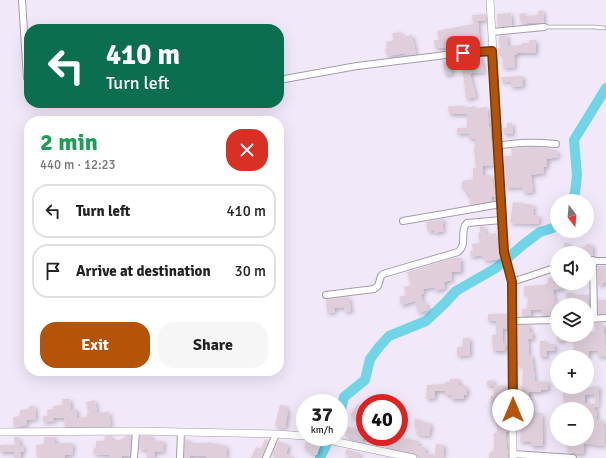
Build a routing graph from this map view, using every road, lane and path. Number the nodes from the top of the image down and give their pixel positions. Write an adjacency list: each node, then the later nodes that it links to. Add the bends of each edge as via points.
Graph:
1 (22, 0): 5 (street)
2 (490, 0): 6 (street)
3 (544, 27): 4 (lane); 6 (street)
4 (604, 28)
5 (24, 31)
6 (492, 32): 7 (street)
7 (492, 51): 8 (street, via 357,66); 10 (street)
8 (284, 79)
9 (556, 144): 10 (street, via 516,142)
10 (497, 146): 11 (street)
11 (501, 204): 12 (street); 13 (street)
12 (502, 220): 17 (street, via 504,252); 18 (street, via 467,223 463,228 463,246 458,252 383,274 374,289)
13 (403, 221)
14 (594, 260): 15 (street)
15 (606, 261)
16 (550, 269): 17 (street)
17 (512, 282): 22 (street)
18 (326, 295)
19 (594, 318): 20 (street)
20 (606, 318)
21 (550, 320): 22 (street)
22 (512, 321): 30 (street)
23 (136, 431): 24 (street); 25 (street); 31 (street)
24 (0, 432)
25 (181, 432): 26 (street); 32 (street)
26 (276, 434): 27 (street); 33 (street)
27 (296, 435)
28 (348, 445): 29 (street)
29 (392, 456): 34 (street)
30 (513, 456): 35 (street)
31 (134, 458)
32 (180, 458)
33 (266, 458)
34 (414, 458)
35 (573, 458)

